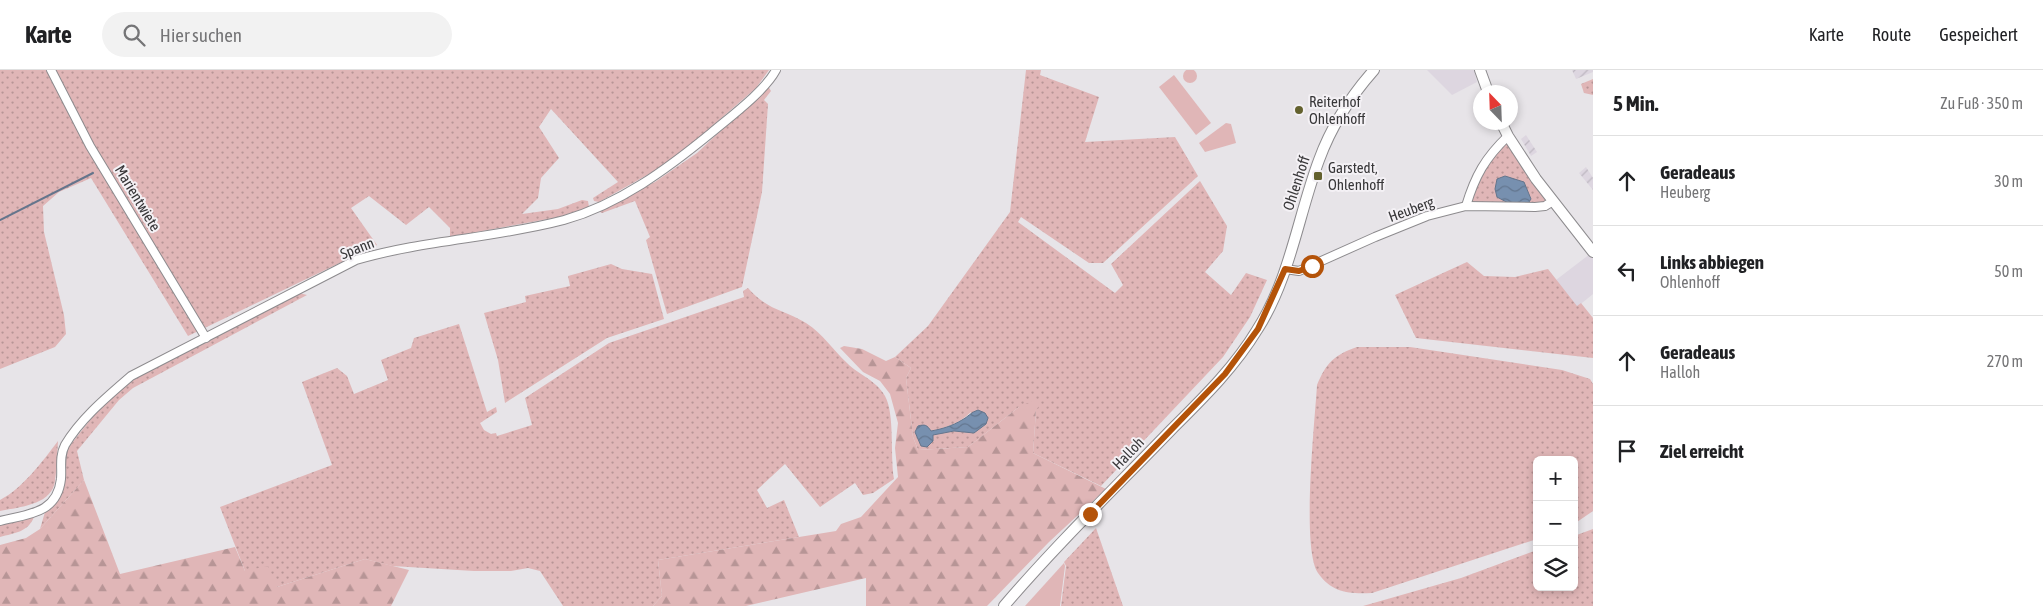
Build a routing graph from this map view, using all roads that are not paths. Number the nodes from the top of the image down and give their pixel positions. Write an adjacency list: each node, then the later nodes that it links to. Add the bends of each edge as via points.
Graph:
1 (51, 70): 13 (street, Marientwiete, via 90,146)
2 (776, 70): 13 (street, Spann, via 745,105 680,158 614,200 566,219 390,250 356,260)
3 (1374, 70): 11 (main road, Ohlenhoff, via 1344,110 1324,147)
4 (1480, 70): 5 (main road)
5 (1485, 85)
6 (1505, 130): 7 (main road)
7 (1508, 136): 8 (main road); 9 (street, via 1492,150 1474,181)
8 (1553, 201): 9 (street, Heuberg, via 1535,207); 10 (main road)
9 (1466, 206): 11 (street, Heuberg, via 1427,216 1375,236 1299,271)
10 (1593, 252)
11 (1285, 269): 12 (main road, Ohlenhoff)
12 (1266, 315): 15 (main road, Halloh, via 1225,374)
13 (206, 338): 14 (street, Spann, via 131,376 102,400 65,446 60,459 61,480 50,504 42,511)
14 (0, 521)
15 (1004, 606)

